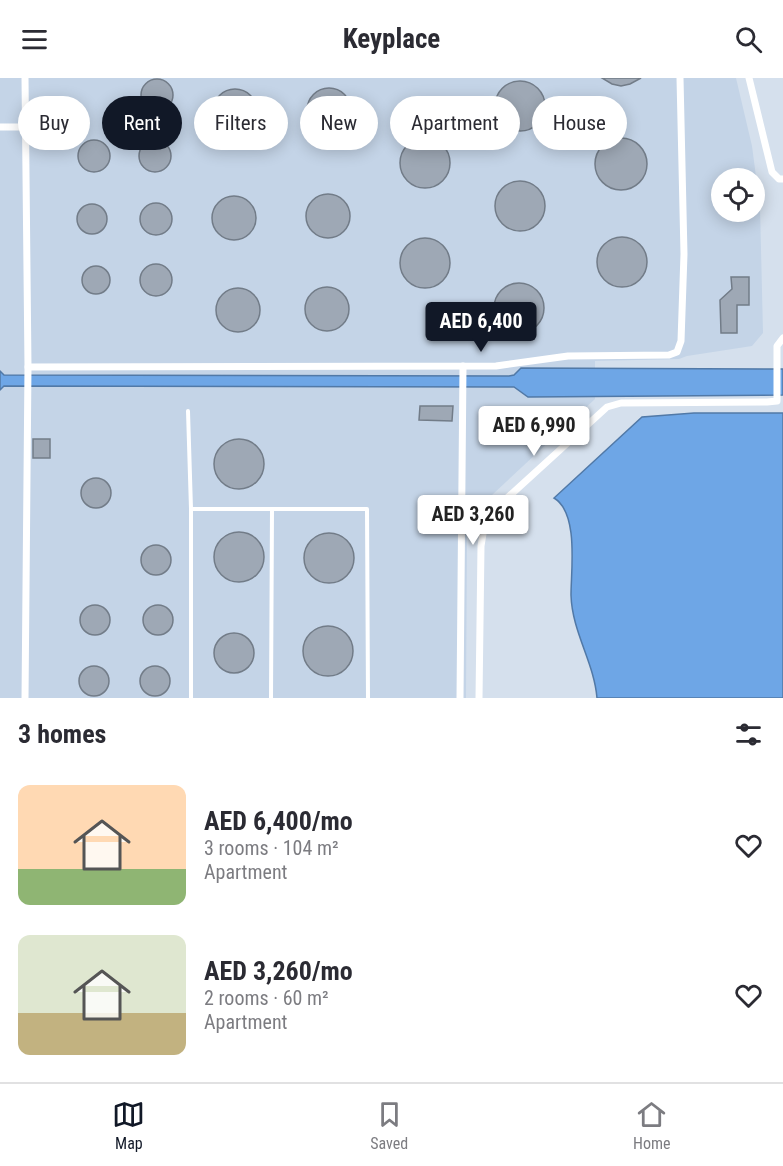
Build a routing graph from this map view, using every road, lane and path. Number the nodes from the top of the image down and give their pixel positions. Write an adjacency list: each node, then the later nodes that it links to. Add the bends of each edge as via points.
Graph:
1 (26, 78): 4 (street)
2 (680, 78): 10 (street, via 684,254 681,341 677,352 568,356)
3 (749, 78): 8 (street, via 771,172)
4 (26, 96)
5 (0, 127): 6 (street)
6 (18, 127)
7 (25, 150): 11 (street)
8 (783, 179)
9 (783, 338): 20 (street, via 777,346 777,401 621,403 607,407 495,509 484,528 481,546)
10 (463, 369): 11 (street); 19 (street)
11 (27, 370): 15 (street)
12 (188, 411): 13 (lane)
13 (191, 509): 14 (lane); 16 (lane)
14 (272, 509): 17 (lane); 18 (lane, via 367,509)
15 (25, 698)
16 (191, 698)
17 (271, 698)
18 (368, 698)
19 (460, 698)
20 (479, 698)

